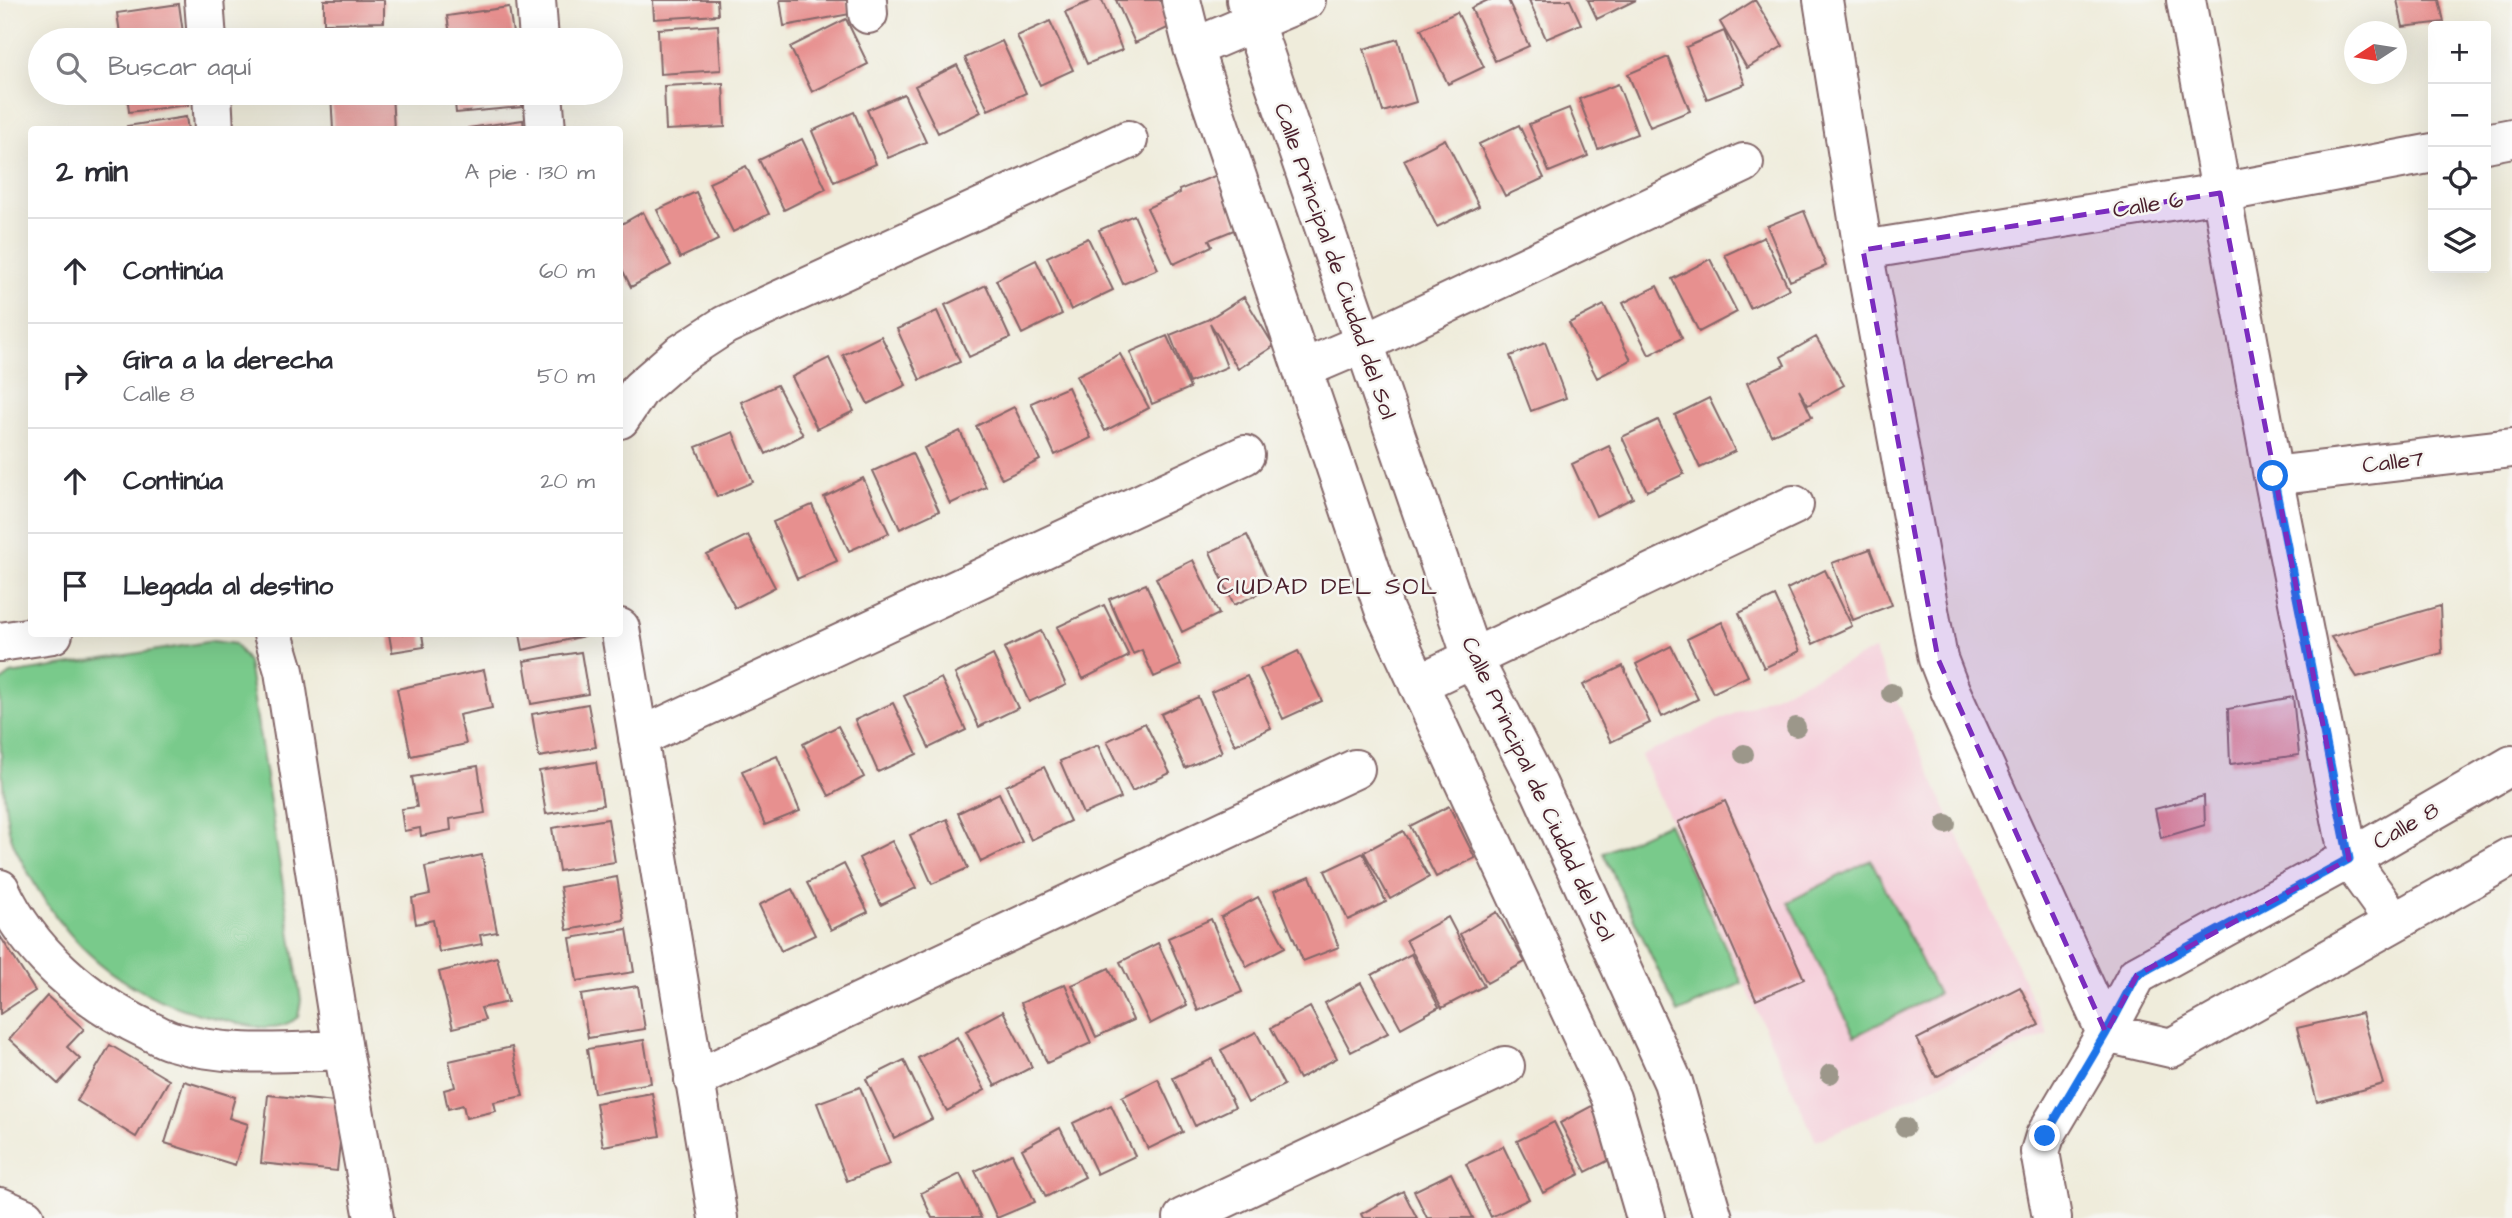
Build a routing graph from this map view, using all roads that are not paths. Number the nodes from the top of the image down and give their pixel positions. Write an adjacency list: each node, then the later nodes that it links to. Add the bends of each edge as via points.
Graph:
1 (204, 0): 8 (street)
2 (536, 0): 9 (street)
3 (1181, 0): 10 (street)
4 (1306, 0): 7 (street)
5 (1823, 0): 21 (street)
6 (2186, 0): 20 (street)
7 (1250, 12): 10 (street); 22 (street, Calle Principal de Ciudad del Sol)
8 (206, 28)
9 (538, 28)
10 (1193, 48): 23 (street)
11 (213, 105): 13 (street)
12 (544, 105): 14 (street)
13 (214, 126)
14 (546, 126)
15 (2512, 138): 17 (street)
16 (1128, 141): 24 (street, via 725,325 679,355 640,389)
17 (2491, 142)
18 (2428, 154): 20 (street, Calle 6)
19 (1744, 163): 22 (street)
20 (2220, 193): 21 (street, Calle 6); 27 (street)
21 (1863, 250): 42 (street, via 1938,659)
22 (1364, 343): 23 (street); 33 (street, Calle Principal de Ciudad del Sol)
23 (1303, 369): 34 (street, via 1385,612)
24 (623, 414)
25 (2512, 447): 27 (street, Calle7)
26 (1245, 455): 35 (street)
27 (2273, 476): 39 (street)
28 (1794, 506): 33 (street)
29 (33, 637): 32 (street)
30 (274, 637): 43 (street, via 284,671)
31 (621, 637): 35 (street)
32 (0, 642)
33 (1472, 657): 34 (street); 52 (street, Calle Principal de Ciudad del Sol, via 1538,785 1673,1082)
34 (1418, 684): 51 (street, via 1611,1098)
35 (638, 738): 45 (street)
36 (2512, 765): 39 (street, Calle 8)
37 (1355, 769): 45 (street)
38 (2512, 856): 41 (street)
39 (2349, 859): 41 (street); 42 (street, Calle 8, via 2137,975)
40 (0, 889): 43 (street, via 40,950 77,986 118,1016 172,1041 243,1053)
41 (2395, 920): 42 (street, via 2171,1048)
42 (2106, 1033): 53 (street, Calle 8, via 2040,1152)
43 (343, 1050): 48 (street)
44 (1505, 1066): 50 (street)
45 (694, 1080): 49 (street)
46 (0, 1207): 47 (street)
47 (25, 1218)
48 (374, 1218)
49 (718, 1218)
50 (1183, 1218)
51 (1646, 1218)
52 (1713, 1218)
53 (2052, 1218)

